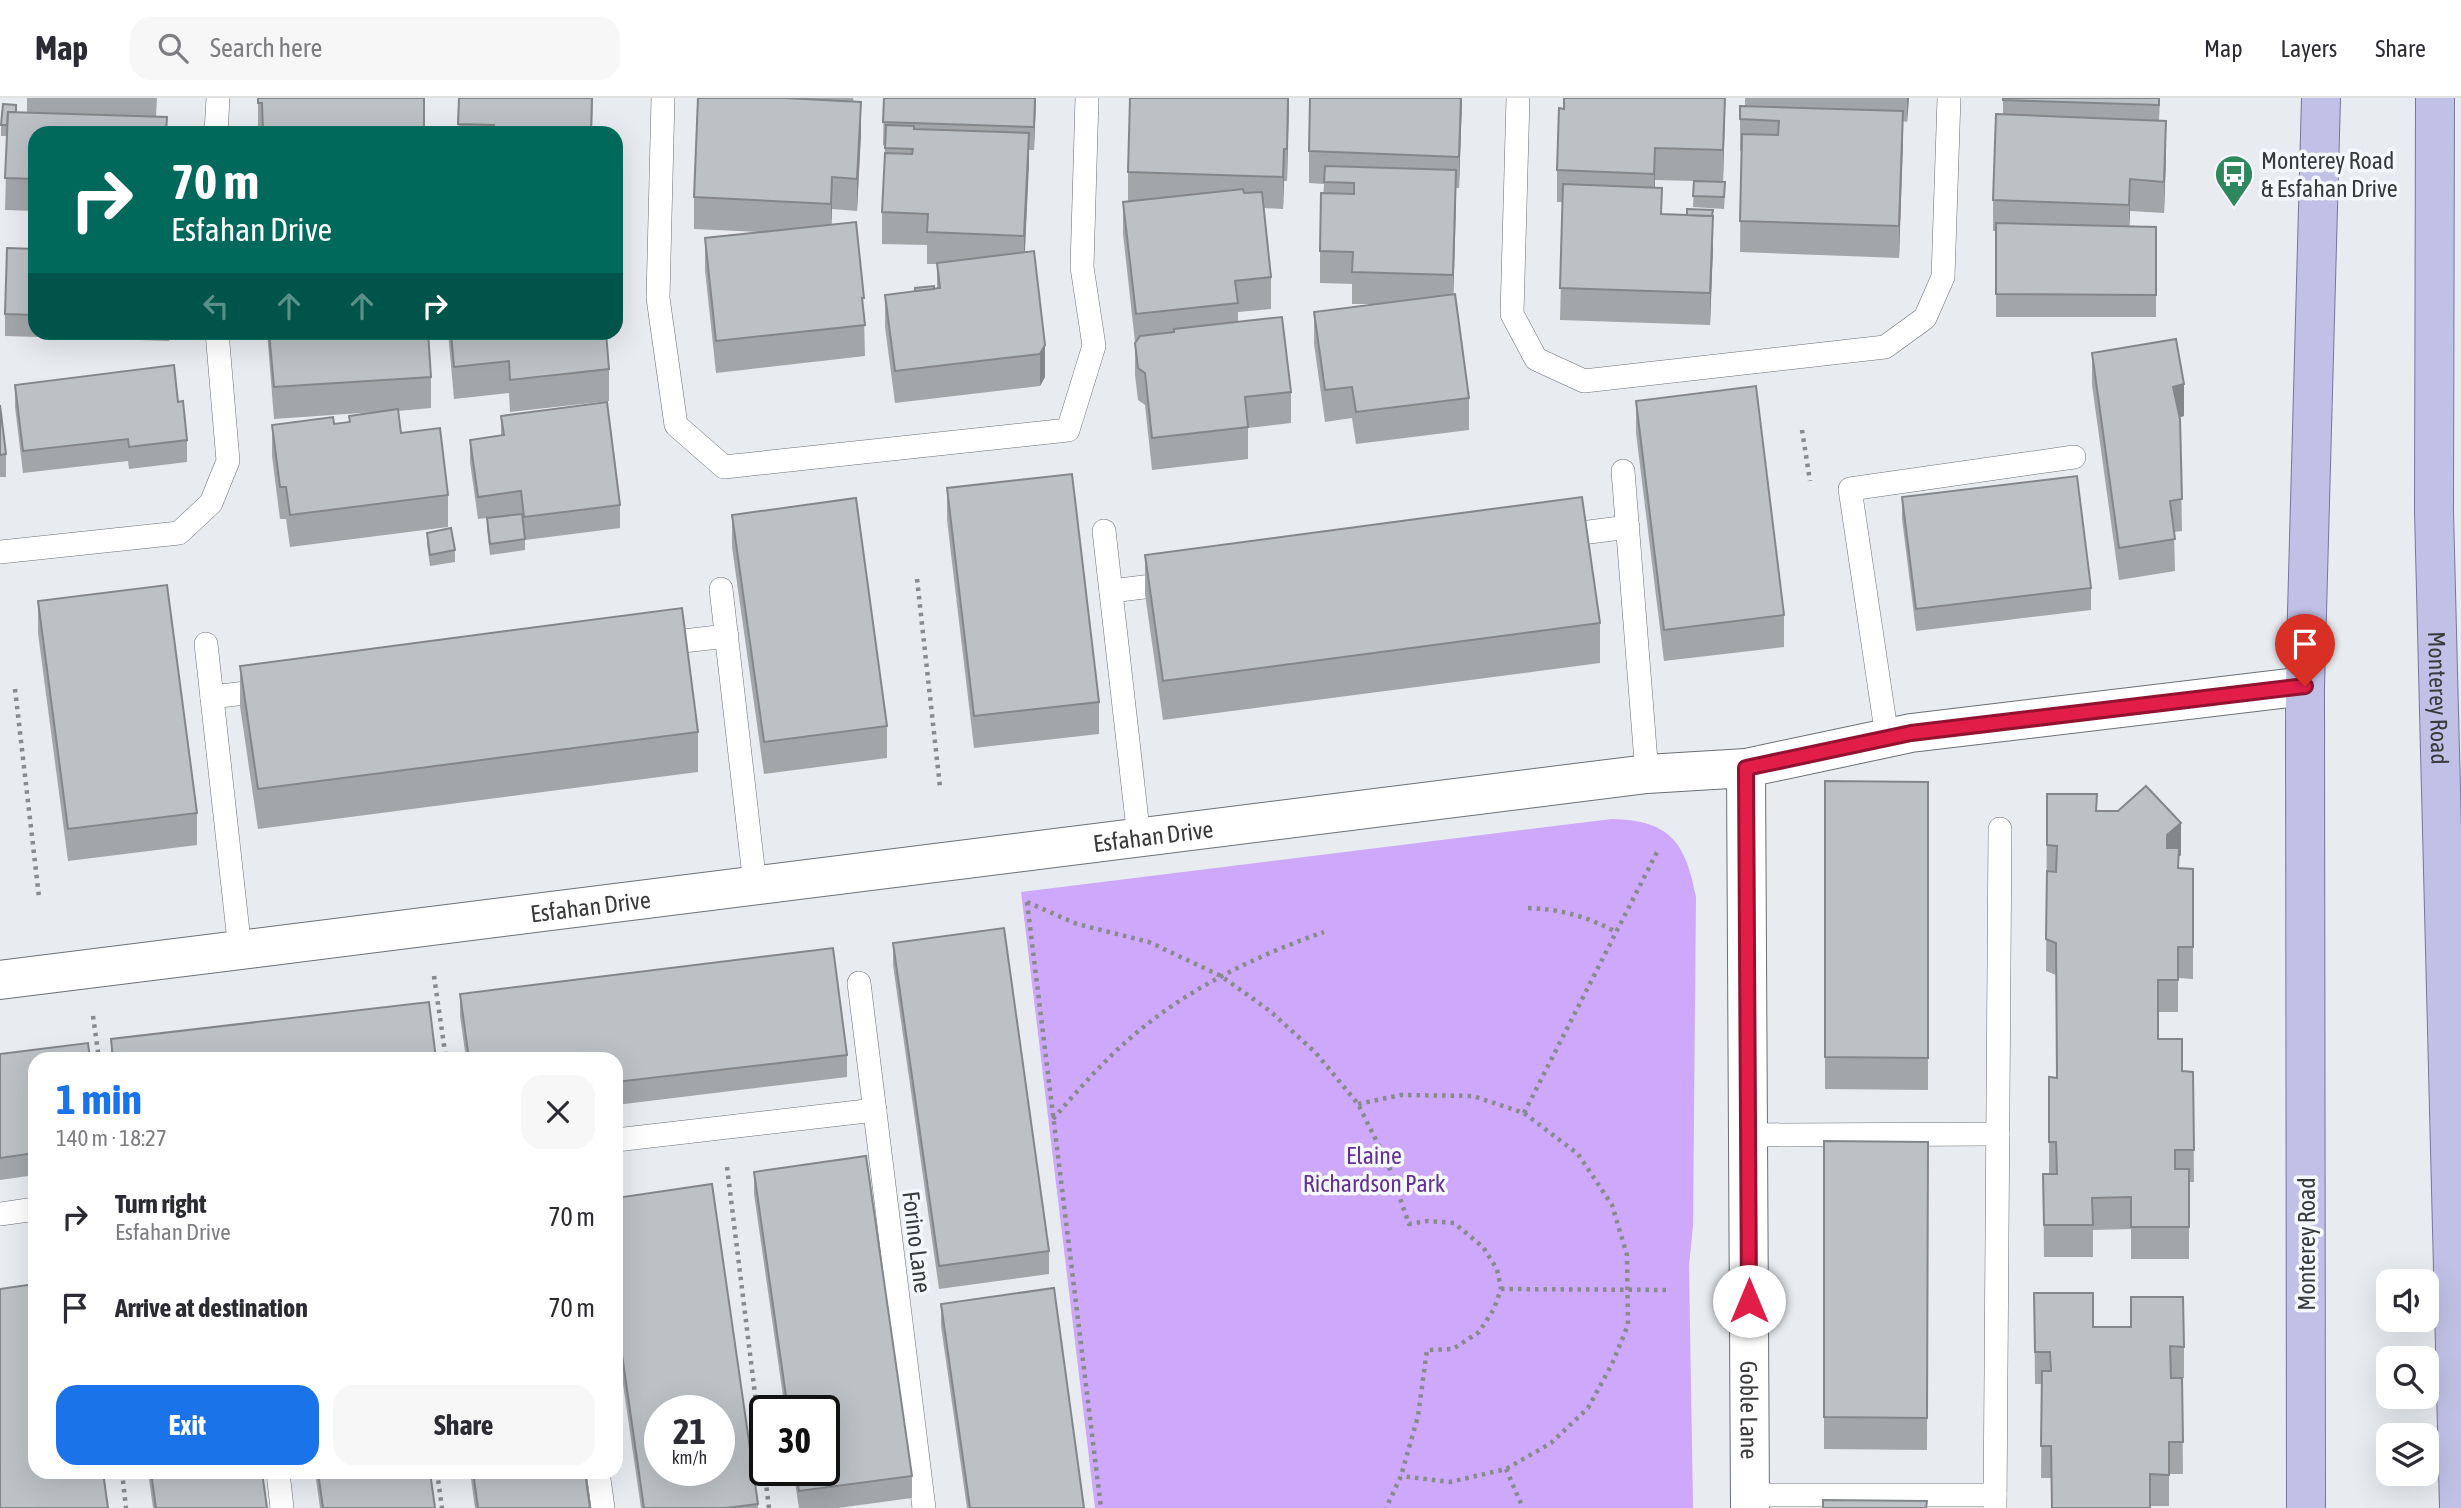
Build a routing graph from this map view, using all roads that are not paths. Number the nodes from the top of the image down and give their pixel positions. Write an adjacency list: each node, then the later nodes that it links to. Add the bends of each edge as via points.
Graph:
1 (218, 98): 8 (lane)
2 (663, 98): 3 (lane, via 658,298 676,425 724,467 1069,430 1094,346 1082,267)
3 (1087, 98)
4 (1517, 98): 5 (lane, via 1512,314 1535,359 1584,381 1885,347 1926,318 1943,277)
5 (1949, 98)
6 (2321, 98): 22 (main road, Monterey Road)
7 (2435, 98): 42 (main road, Monterey Road, via 2434,511)
8 (216, 126)
9 (218, 340): 15 (lane, via 228,461 211,503 179,533)
10 (2074, 457): 25 (lane, via 1850,489)
11 (1623, 471): 12 (lane)
12 (1628, 527): 14 (lane); 27 (lane)
13 (1104, 531): 18 (lane)
14 (1533, 539)
15 (0, 552)
16 (1193, 581): 18 (lane)
17 (721, 589): 19 (lane)
18 (1111, 591): 29 (lane)
19 (727, 636): 21 (lane); 30 (lane)
20 (206, 644): 24 (lane)
21 (632, 647)
22 (2305, 686): 25 (street, Esfahan Drive); 48 (main road, Monterey Road)
23 (293, 687): 24 (lane)
24 (212, 697): 31 (lane)
25 (1887, 737): 26 (street, Esfahan Drive)
26 (1746, 768): 27 (street, Esfahan Drive); 35 (street, Goble Lane)
27 (1647, 774): 29 (street, Esfahan Drive)
28 (2000, 829): 36 (lane)
29 (1139, 838): 30 (street, Esfahan Drive)
30 (755, 886): 31 (street, Esfahan Drive)
31 (240, 950): 32 (street, Esfahan Drive)
32 (0, 980)
33 (859, 983): 34 (lane, Forino Lane)
34 (875, 1110): 37 (lane); 47 (lane, Forino Lane)
35 (1748, 1135): 36 (lane); 43 (street, Goble Lane)
36 (1998, 1135): 44 (lane)
37 (623, 1139)
38 (28, 1210): 39 (lane)
39 (0, 1213)
40 (279, 1479): 45 (lane)
41 (599, 1479): 46 (lane)
42 (2459, 1489)
43 (1750, 1502): 44 (lane)
44 (1995, 1502)
45 (282, 1508)
46 (603, 1508)
47 (923, 1508)
48 (2306, 1508)

